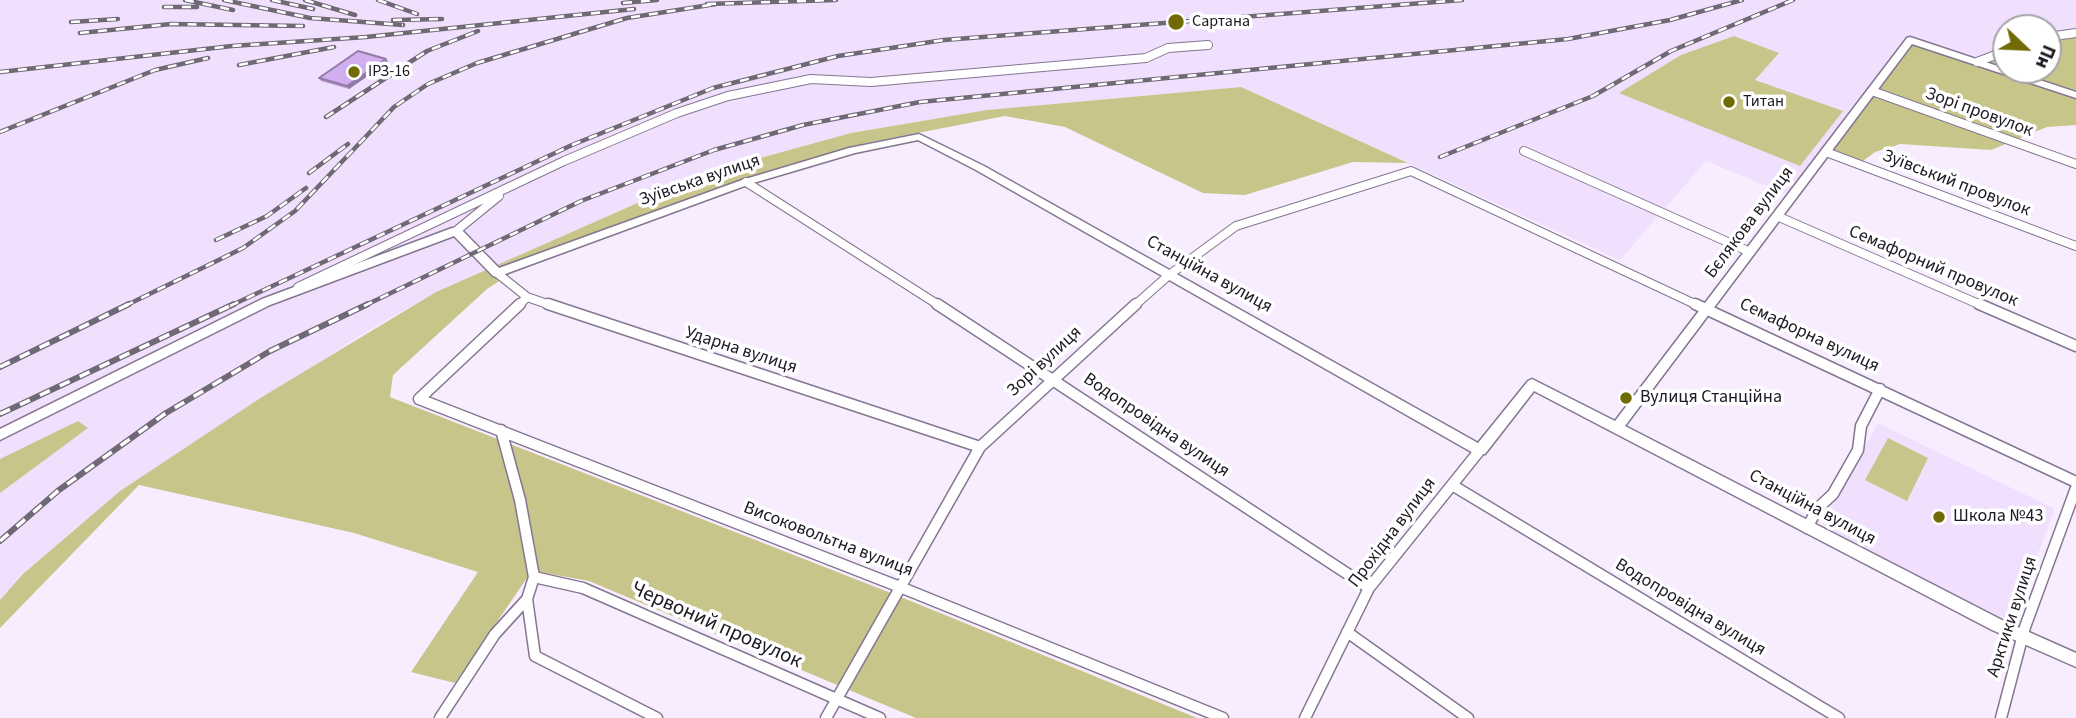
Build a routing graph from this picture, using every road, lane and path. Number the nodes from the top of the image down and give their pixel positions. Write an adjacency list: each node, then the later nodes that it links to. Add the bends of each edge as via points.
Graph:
1 (1208, 44): 12 (street, via 1168,48 1146,58 871,82 811,79 767,86 677,114)
2 (1992, 56): 3 (street)
3 (1977, 62): 4 (street, Бєлякова вулиця, via 1910,40); 5 (street)
4 (1872, 91): 8 (street, Бєлякова вулиця); 9 (street, Зорі провулок)
5 (2076, 95)
6 (919, 137): 11 (street, Зуївська вулиця, via 853,150); 18 (street, Станційна вулиця)
7 (1524, 151): 16 (street)
8 (1826, 152): 13 (street, Бєлякова вулиця); 15 (street, Зуївський провулок)
9 (2076, 164)
10 (1411, 171): 18 (street, Зорі вулиця, via 1236,226); 21 (street, Семафорна вулиця)
11 (746, 182): 17 (street, Зуївська вулиця); 23 (street, Водопровідна вулиця)
12 (510, 186): 14 (street); 20 (street)
13 (1777, 216): 16 (street, Бєлякова вулиця); 22 (street, Семафорний провулок)
14 (456, 231): 17 (street); 20 (street)
15 (2076, 246)
16 (1750, 252): 21 (street, Бєлякова вулиця)
17 (497, 274): 19 (street, Ударна вулиця)
18 (1169, 275): 23 (street, Зорі вулиця); 30 (street, Станційна вулиця)
19 (527, 297): 27 (street, Високовольтна вулиця, via 419,399); 29 (street, Ударна вулиця)
20 (266, 302): 28 (street)
21 (1707, 308): 25 (street, Семафорна вулиця); 26 (street, Бєлякова вулиця)
22 (2076, 346)
23 (1053, 378): 29 (street, Зорі вулиця); 37 (street, Водопровідна вулиця)
24 (1532, 384): 26 (street, Станційна вулиця); 30 (street, Прохідна вулиця)
25 (1880, 390): 31 (street, Семафорна вулиця); 34 (street, via 1861,426 1857,450 1833,494 1817,509)
26 (1618, 426): 34 (street, Станційна вулиця)
27 (501, 430): 35 (street); 36 (street, Високовольтна вулиця)
28 (0, 435)
29 (980, 447): 36 (street, Зорі вулиця)
30 (1480, 450): 32 (street, Прохідна вулиця)
31 (2076, 482)
32 (1452, 485): 37 (street, Прохідна вулиця); 50 (street, Водопровідна вулиця)
33 (2076, 488): 40 (street, Арктики вулиця)
34 (1807, 528): 40 (street, Станційна вулиця)
35 (534, 577): 38 (street); 42 (street, Червоний провулок, via 583,588)
36 (900, 587): 42 (street, Зорі вулиця); 47 (street, Високовольтна вулиця)
37 (1369, 588): 39 (street, Прохідна вулиця)
38 (527, 599): 43 (street, via 495,634); 44 (street, via 536,656)
39 (1347, 632): 48 (street, Прохідна вулиця); 49 (street)
40 (2024, 636): 41 (street, Станційна вулиця); 51 (street, Арктики вулиця)
41 (2076, 660)
42 (836, 700): 45 (street, Зорі вулиця); 46 (street, Червоний провулок)
43 (440, 718)
44 (657, 718)
45 (825, 718)
46 (880, 718)
47 (1223, 718)
48 (1305, 718)
49 (1468, 718)
50 (1839, 718)
51 (2000, 718)

